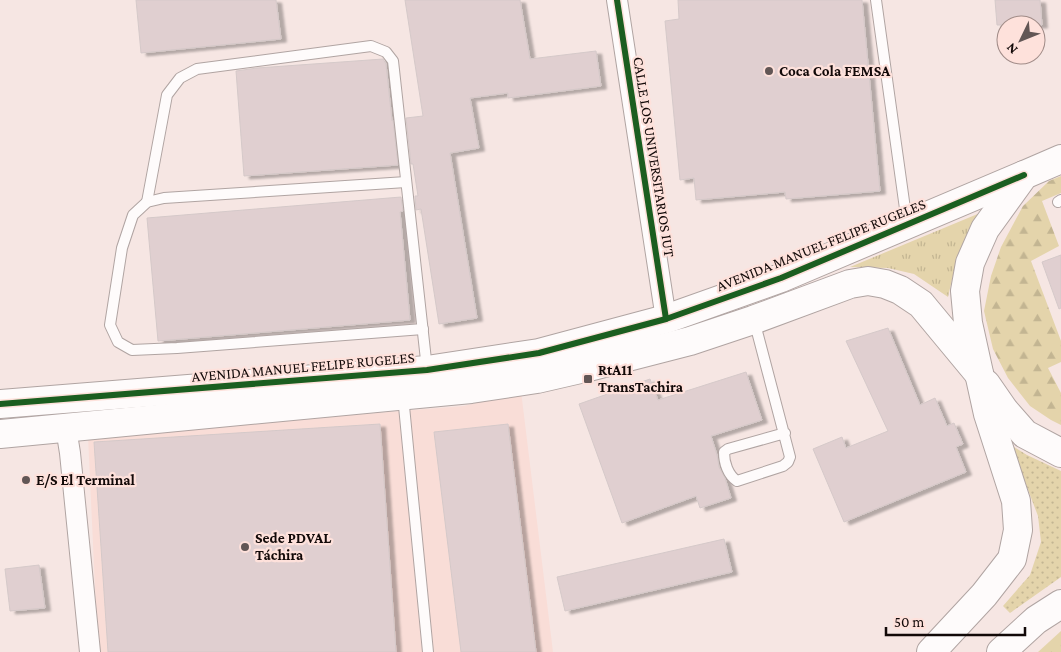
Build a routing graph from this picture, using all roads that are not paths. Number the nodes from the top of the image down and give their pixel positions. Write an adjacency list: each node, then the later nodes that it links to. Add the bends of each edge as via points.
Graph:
1 (617, 0): 8 (street, CALLE LOS UNIVERSITARIOS IUT)
2 (876, 0): 7 (lane)
3 (1061, 159): 4 (main road, AVENIDA MANUEL FELIPE RUGELES)
4 (1024, 175): 7 (main road, AVENIDA MANUEL FELIPE RUGELES); 12 (main road, via 985,229 970,263 965,291 968,324)
5 (406, 182): 6 (lane, via 164,198); 6 (lane, via 393,61 386,52 371,46 197,69 180,78 167,95); 10 (lane)
6 (147, 202): 10 (lane, via 133,215 122,248 110,325 118,342 132,350)
7 (907, 224): 8 (main road, AVENIDA MANUEL FELIPE RUGELES, via 781,278)
8 (666, 318): 11 (main road, AVENIDA MANUEL FELIPE RUGELES, via 539,353)
9 (754, 320): 12 (main road, via 850,284 868,281 885,284 921,304); 13 (main road, via 690,341 537,379); 16 (lane)
10 (423, 329): 11 (lane)
11 (427, 370): 14 (main road, AVENIDA MANUEL FELIPE RUGELES)
12 (979, 374): 18 (main road, via 1025,434); 22 (main road, via 988,414 1016,501 1018,530 1012,559 984,596)
13 (403, 395): 15 (main road); 21 (lane)
14 (0, 404)
15 (66, 428): 17 (main road); 20 (street)
16 (785, 433): 16 (lane, via 728,448 724,458 732,478 737,481 788,462 790,457)
17 (0, 434)
18 (1061, 454)
19 (1061, 604): 23 (main road, via 1036,620)
20 (90, 652)
21 (428, 652)
22 (931, 652)
23 (1001, 652)

